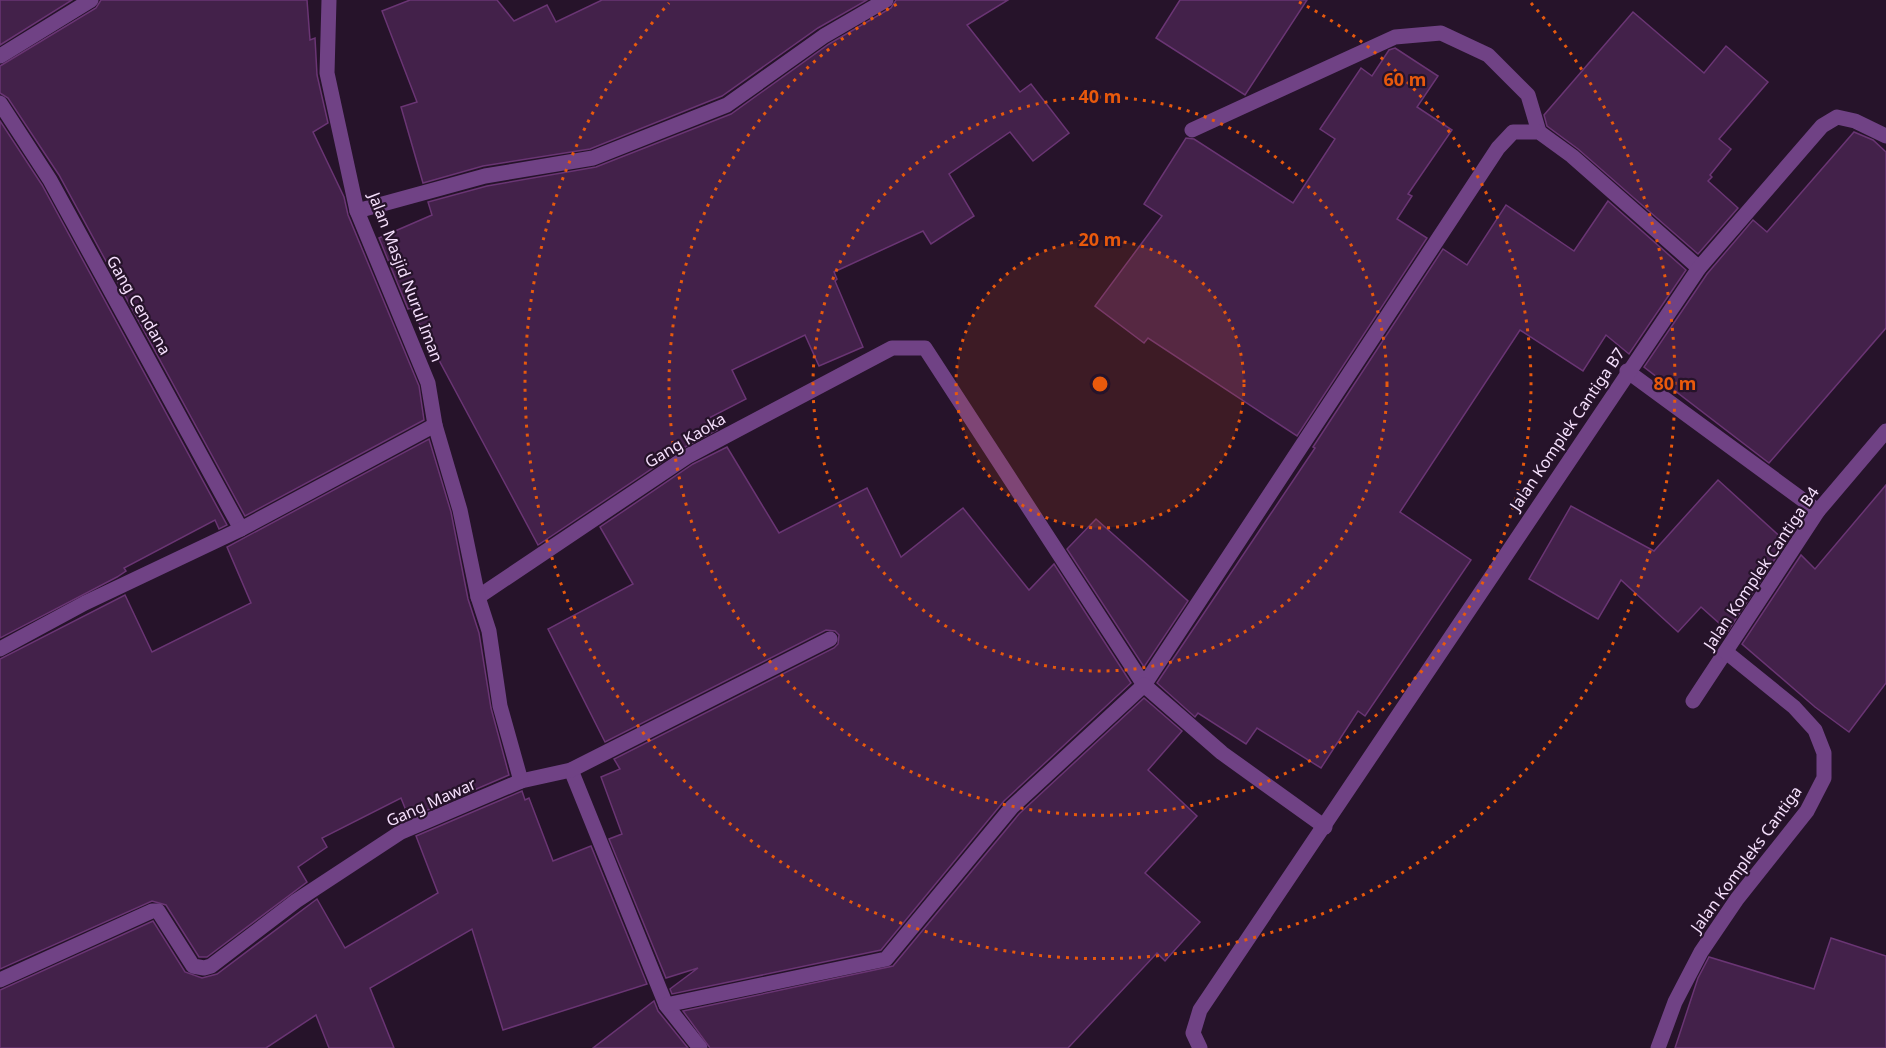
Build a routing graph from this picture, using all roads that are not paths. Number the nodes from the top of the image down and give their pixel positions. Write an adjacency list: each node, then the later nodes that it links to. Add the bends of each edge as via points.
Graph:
1 (91, 0): 4 (street)
2 (329, 0): 9 (street, Jalan Masjid Nurul Iman, via 327,73)
3 (886, 0): 9 (street, via 824,36 727,105 635,142 593,158 485,176)
4 (0, 56)
5 (0, 103): 15 (street, Gang Cendana, via 50,180)
6 (1192, 130): 7 (street, via 1395,37 1441,33 1488,55 1528,95)
7 (1539, 132): 10 (street, via 1572,156); 20 (street, via 1513,132 1498,148)
8 (1886, 136): 10 (street, Jalan Komplek Cantiga B7, via 1837,117 1822,126)
9 (357, 211): 12 (street, Jalan Masjid Nurul Iman, via 428,382)
10 (1699, 268): 11 (street, Jalan Komplek Cantiga B7)
11 (1627, 371): 14 (street); 24 (street, Jalan Komplek Cantiga B7)
12 (435, 425): 15 (street); 16 (street, via 460,510)
13 (1886, 432): 14 (street, Jalan Komplek Cantiga B4)
14 (1818, 511): 19 (street, Jalan Komplek Cantiga B4)
15 (241, 529): 18 (street, via 85,603)
16 (478, 597): 20 (street, Gang Kaoka, via 688,456 892,348 925,348); 23 (street, via 489,631 500,706)
17 (830, 639): 22 (street)
18 (0, 649)
19 (1726, 652): 21 (street, Jalan Komplek Cantiga B4); 29 (street, Jalan Kompleks Cantiga, via 1794,707 1815,730 1824,753 1824,778 1807,811 1737,899 1701,952 1675,1002)
20 (1144, 685): 24 (street, via 1222,753); 26 (street, via 1012,807 886,959)
21 (1693, 701)
22 (571, 770): 23 (street); 26 (street)
23 (521, 781): 25 (street, Gang Mawar, via 401,832 296,901 204,969 193,966 159,911 152,911)
24 (1325, 826): 28 (street, Jalan Komplek Cantiga B7, via 1200,1010 1193,1033)
25 (0, 980)
26 (666, 1005): 27 (street)
27 (700, 1048)
28 (1200, 1048)
29 (1658, 1048)

